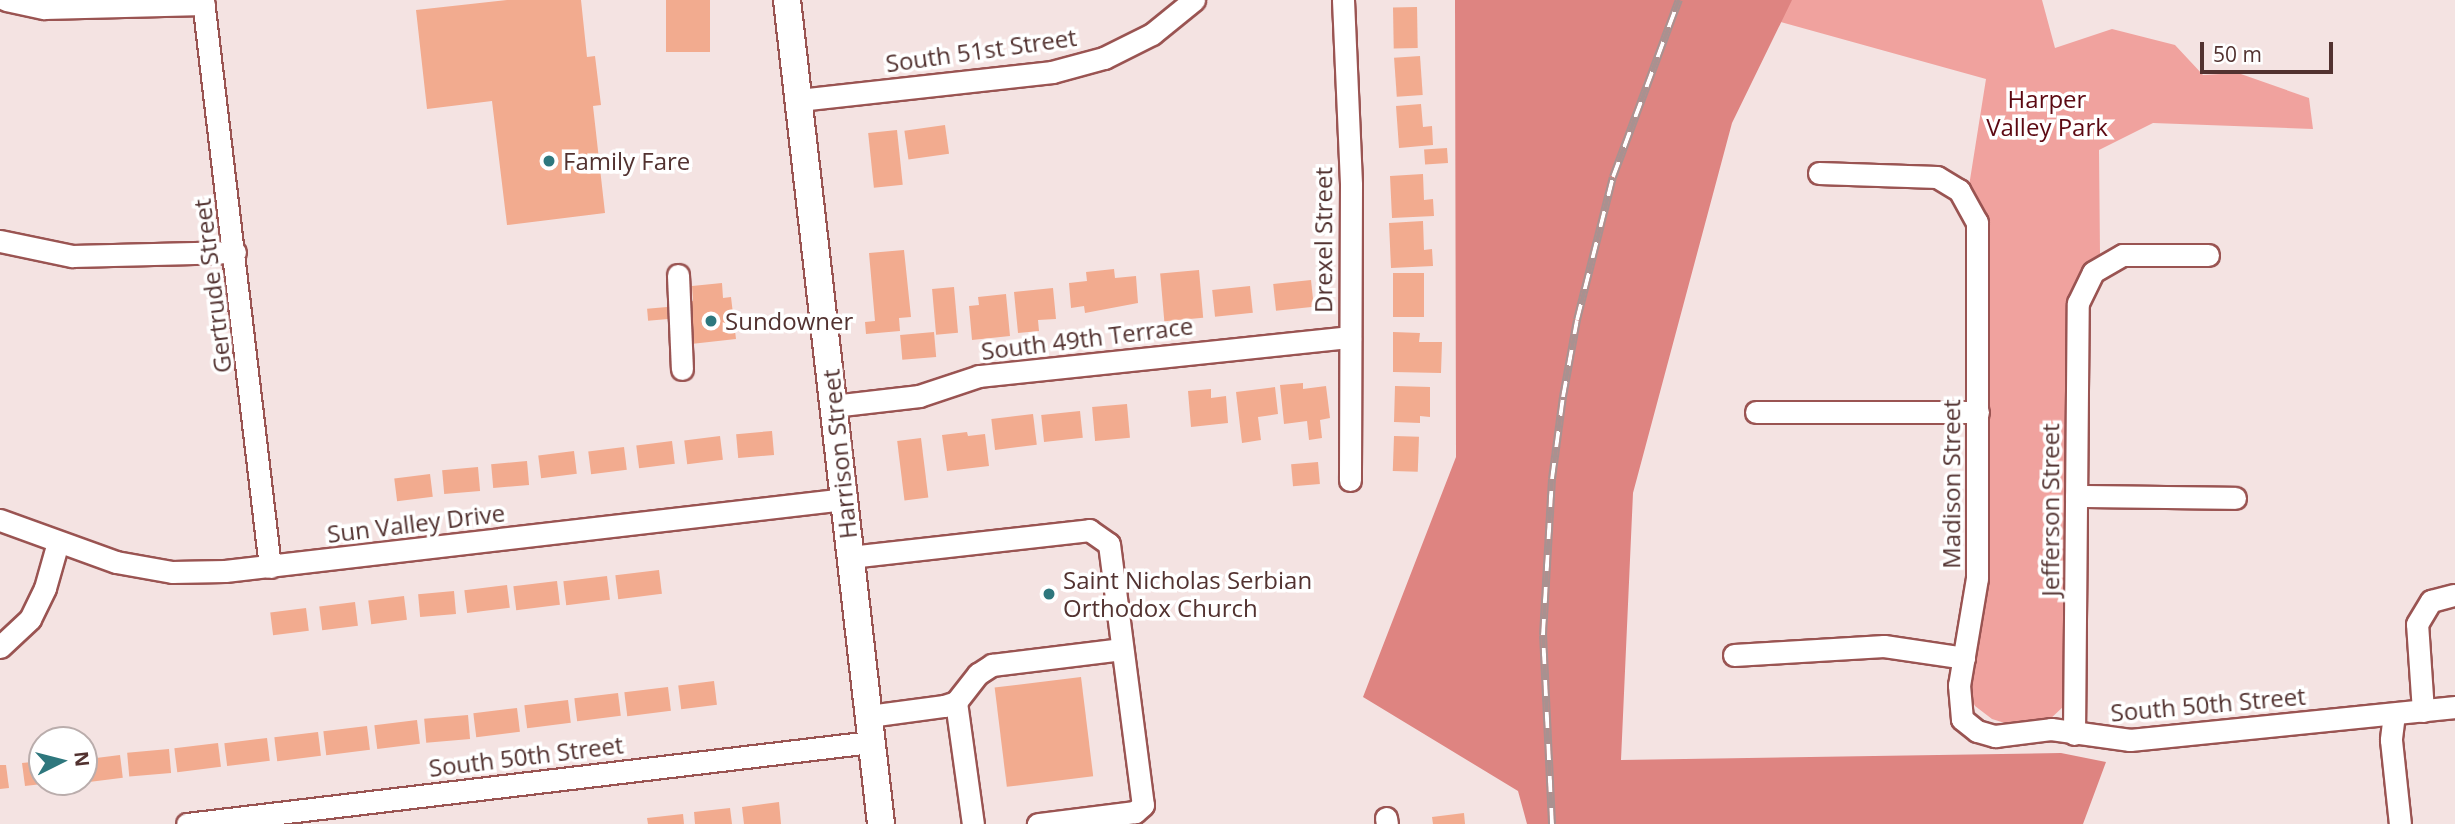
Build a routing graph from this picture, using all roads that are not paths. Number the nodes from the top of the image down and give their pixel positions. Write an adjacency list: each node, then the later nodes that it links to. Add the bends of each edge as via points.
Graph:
1 (6, 0): 5 (street, via 44,8)
2 (787, 0): 6 (main road, Harrison Street)
3 (1194, 0): 6 (street, South 51st Street, via 1132,46 1078,65)
4 (1343, 0): 12 (street, Drexel Street, via 1351,185)
5 (204, 2): 9 (street, Gertrude Street)
6 (799, 100): 14 (main road, Harrison Street)
7 (1819, 173): 16 (street, Madison Street, via 1937,177 1959,190 1972,207 1979,239)
8 (0, 241): 9 (street, via 72,256)
9 (235, 252): 24 (street, Gertrude Street)
10 (2208, 255): 18 (street, Jefferson Street, via 2123,255 2093,272 2082,288 2078,303)
11 (678, 275): 13 (street)
12 (1350, 337): 14 (street, South 49th Terrace, via 979,376 919,396); 17 (street, Drexel Street)
13 (682, 369)
14 (833, 406): 20 (main road, Harrison Street)
15 (1756, 412): 16 (street)
16 (1978, 412): 29 (street, Madison Street, via 1977,578)
17 (1350, 480)
18 (2077, 496): 19 (street); 36 (street, Jefferson Street)
19 (2235, 498)
20 (844, 499): 23 (main road, Harrison Street); 24 (street, Sun Valley Drive)
21 (0, 520): 22 (street, Sun Valley Drive)
22 (58, 542): 24 (street, Sun Valley Drive, via 116,562 172,572); 26 (street, via 45,588 30,619)
23 (850, 557): 27 (street, via 1089,530 1109,544); 35 (main road, Harrison Street)
24 (270, 567)
25 (2454, 595): 32 (street, via 2431,601 2417,624)
26 (0, 647)
27 (1122, 649): 30 (street, via 992,665 978,674); 40 (street, via 1143,805 1135,812)
28 (1734, 655): 29 (street, via 1884,646)
29 (1964, 658): 34 (street, Madison Street, via 1959,698 1962,719)
30 (956, 702): 35 (street, South 50th Street); 39 (street)
31 (2455, 707): 32 (street, South 50th Street)
32 (2423, 711): 33 (street, South 50th Street)
33 (2394, 714): 36 (street, South 50th Street, via 2130,740); 41 (street, via 2391,740)
34 (1969, 724): 36 (street, South 50th Street, via 1996,736 2051,729)
35 (870, 729): 37 (street, South 50th Street); 38 (main road, Harrison Street)
36 (2074, 734)
37 (187, 824)
38 (881, 824)
39 (973, 824)
40 (1038, 824)
41 (2400, 824)

